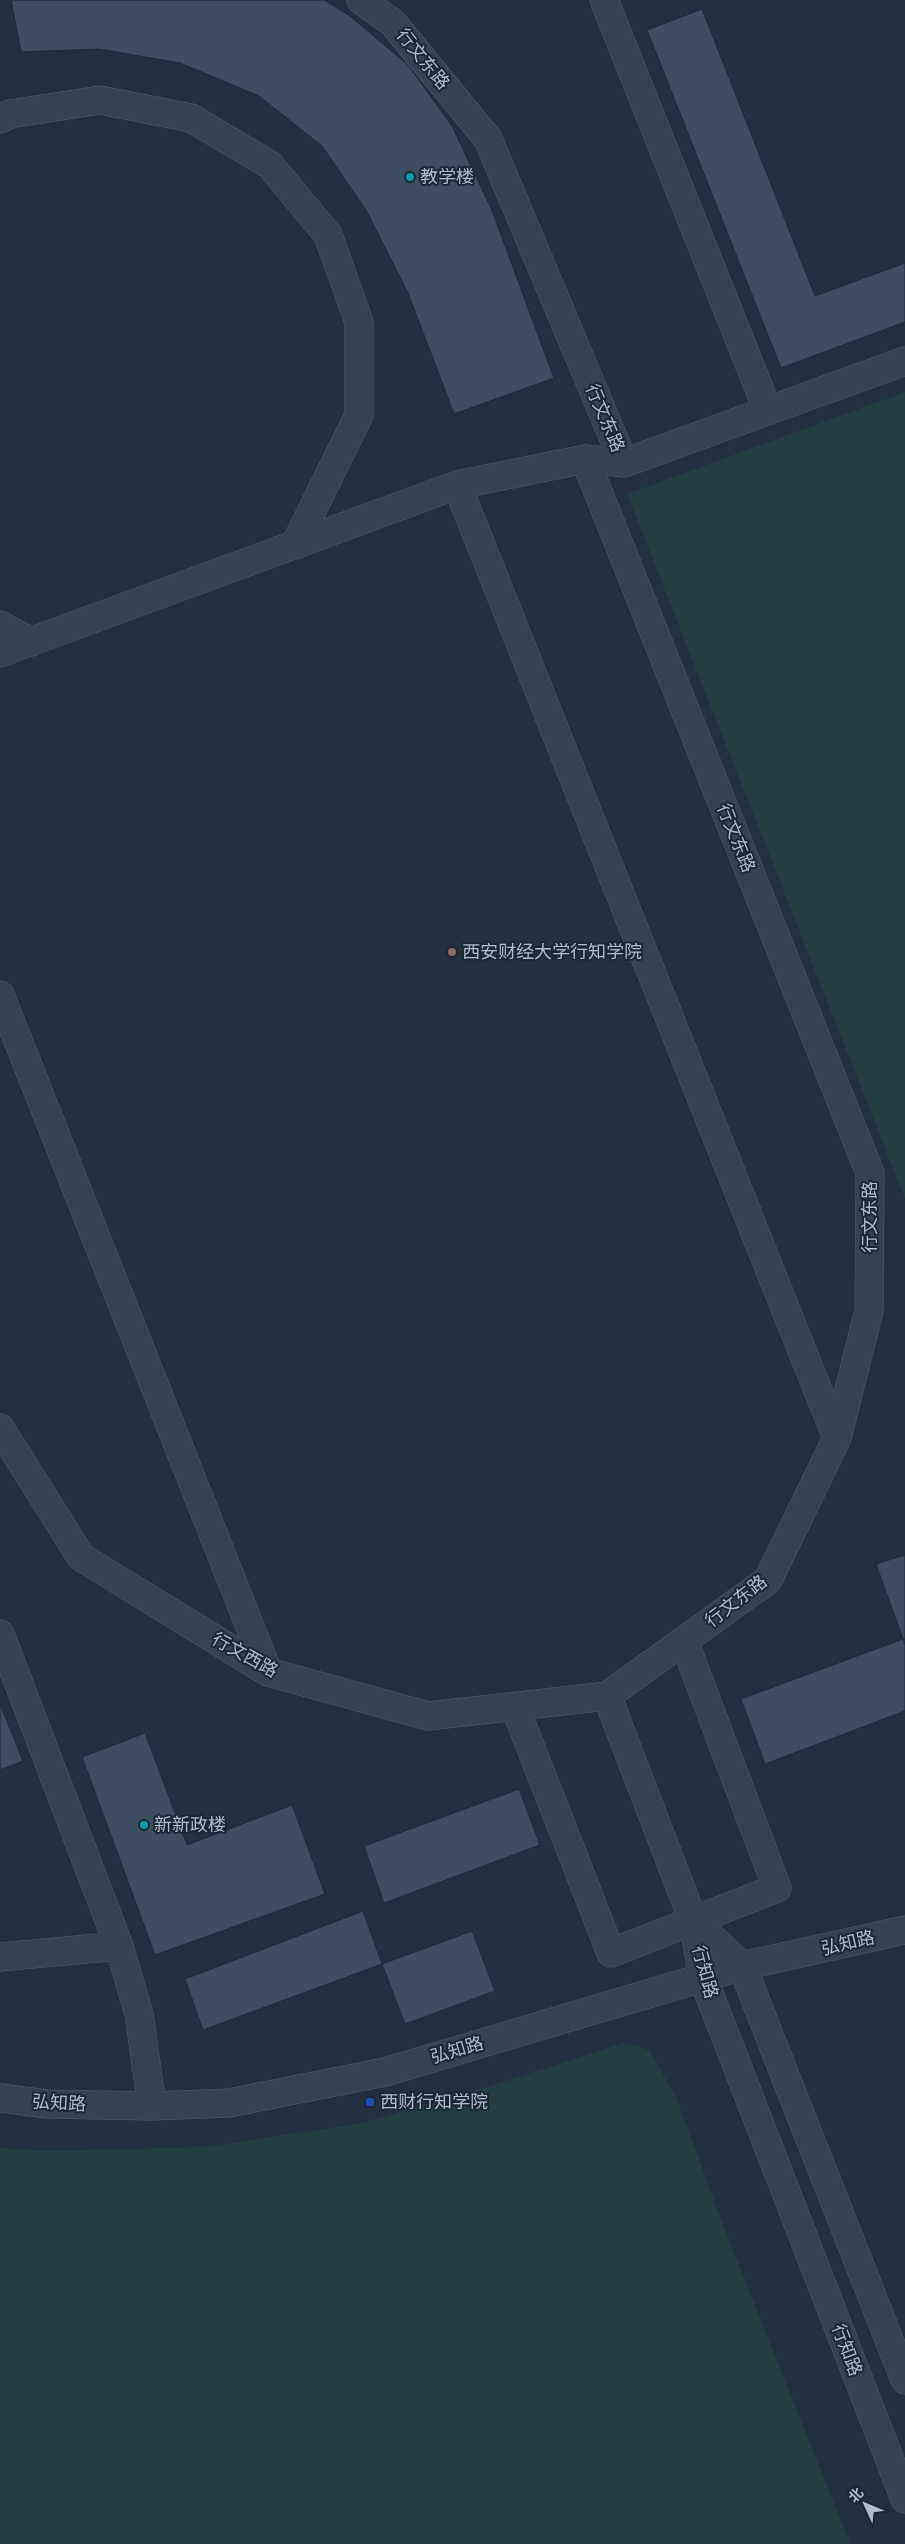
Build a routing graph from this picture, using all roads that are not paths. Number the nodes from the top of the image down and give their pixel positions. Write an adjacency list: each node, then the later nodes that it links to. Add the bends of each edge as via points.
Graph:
1 (361, 0): 7 (street, 行文东路, via 393,23 488,139)
2 (604, 0): 5 (street)
3 (0, 119): 9 (street, via 10,114 100,100 191,118 270,165 328,235 359,322 359,415)
4 (905, 361): 5 (street)
5 (768, 411): 7 (street)
6 (585, 459): 7 (street, 行文东路); 8 (street); 15 (street, 行文东路, via 870,1173 870,1311)
7 (624, 463)
8 (457, 485): 9 (street); 15 (street)
9 (296, 545): 11 (street)
10 (0, 625): 11 (street)
11 (31, 642): 12 (street)
12 (0, 653)
13 (0, 995): 18 (street)
14 (0, 1428): 18 (street, 行文西路, via 81,1557)
15 (837, 1438): 17 (street, 行文东路, via 768,1580)
16 (0, 1634): 23 (street)
17 (684, 1641): 19 (street, 行文东路); 21 (street, via 777,1888)
18 (268, 1672): 20 (street, 行文西路, via 428,1716)
19 (607, 1696): 20 (street, 行文西路); 21 (street)
20 (515, 1707): 21 (street, via 610,1953)
21 (693, 1920): 25 (street, 行知路); 26 (street, 行知路)
22 (905, 1930): 25 (street, 弘知路)
23 (119, 1946): 24 (street); 28 (street, via 140,2014)
24 (0, 1956)
25 (742, 1966): 26 (street, 弘知路); 29 (street, 行知路)
26 (703, 1978): 28 (street, 弘知路, via 385,2072 229,2103); 30 (street, 行知路)
27 (0, 2098): 28 (street, 弘知路, via 47,2104)
28 (152, 2106)
29 (905, 2380)
30 (905, 2500)

